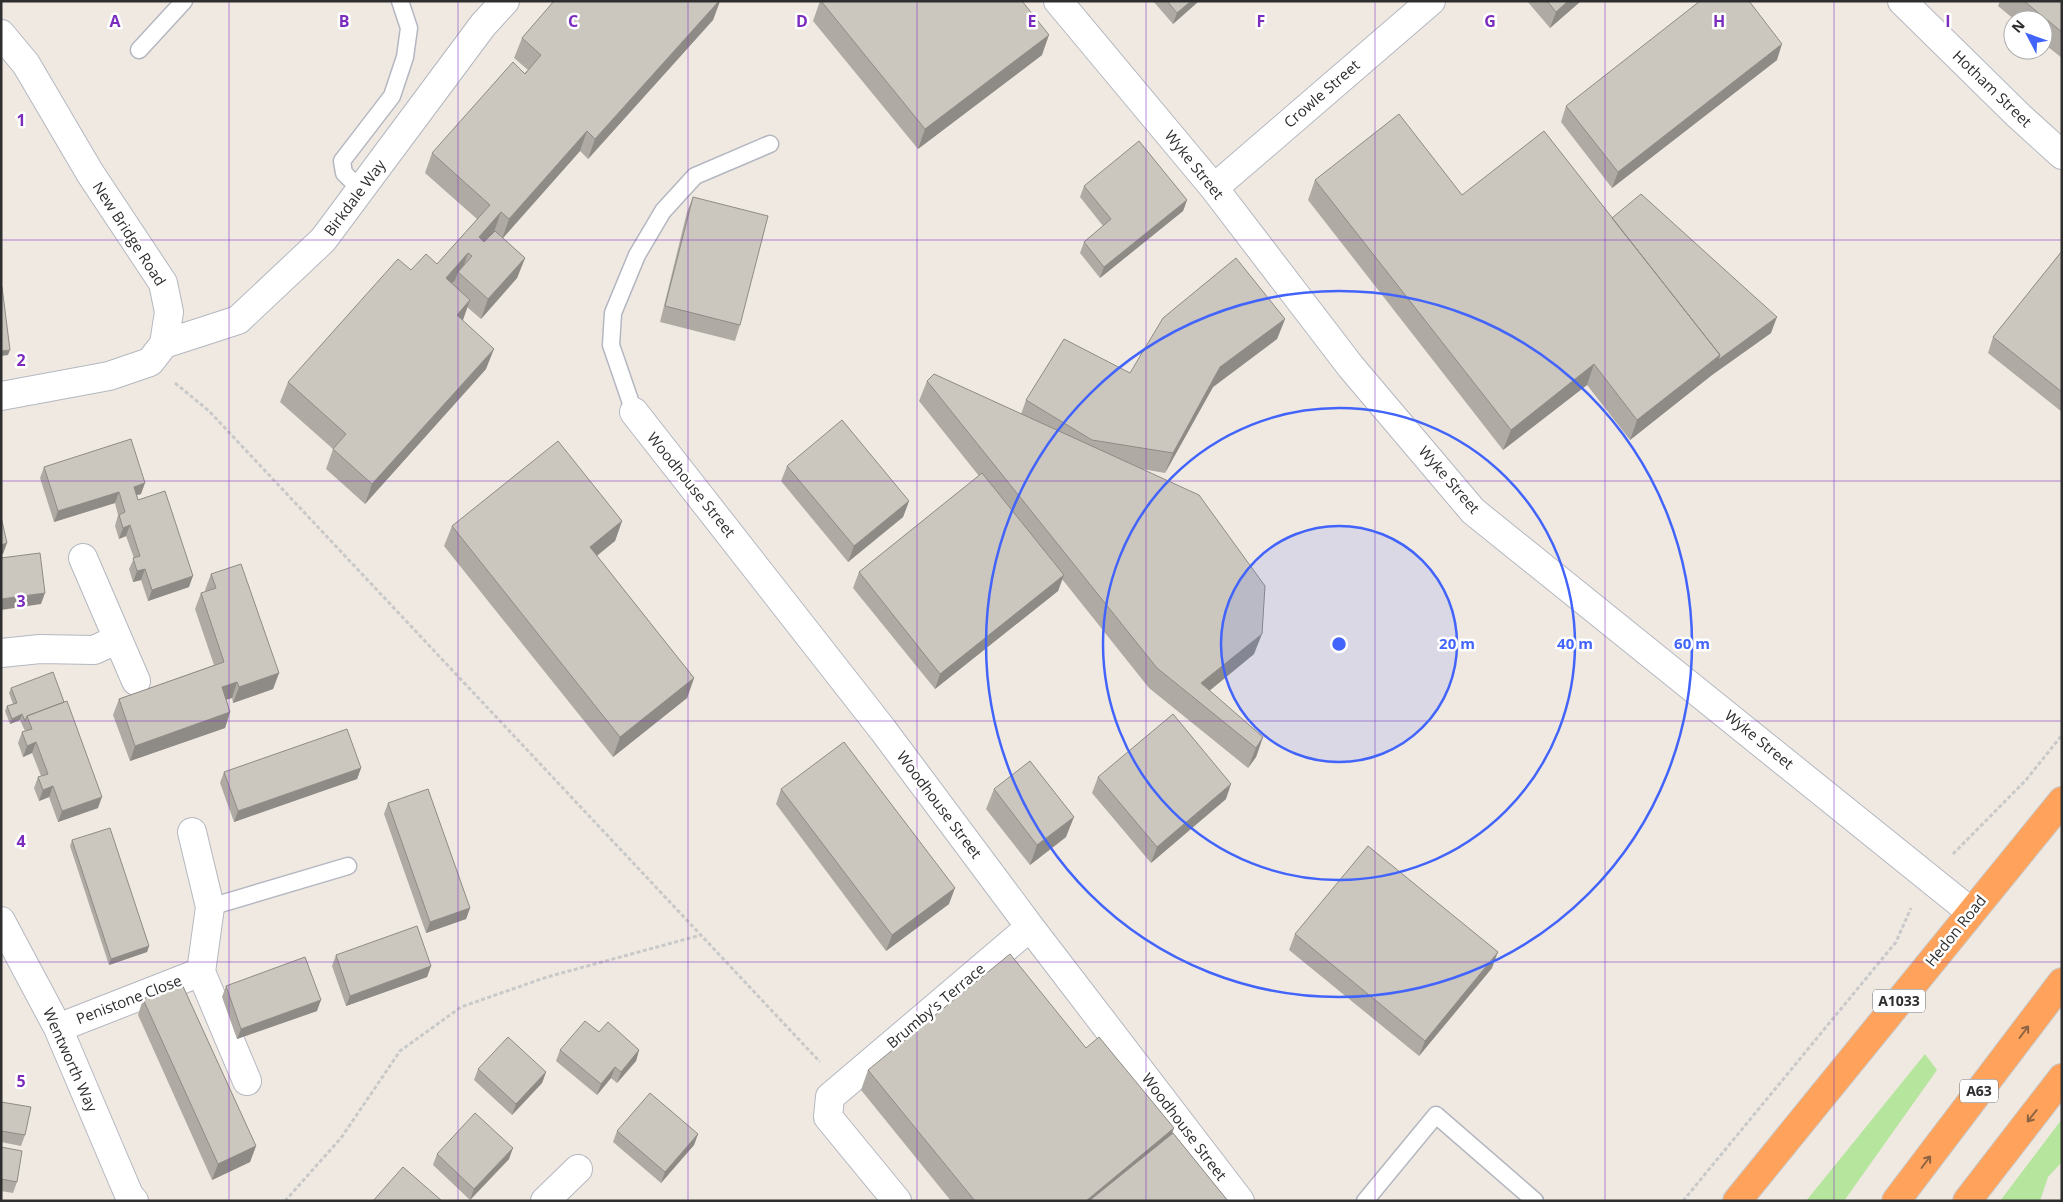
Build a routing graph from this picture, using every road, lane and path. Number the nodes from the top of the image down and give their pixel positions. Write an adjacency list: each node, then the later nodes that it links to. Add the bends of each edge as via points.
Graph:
1 (184, 1): 8 (lane)
2 (400, 1): 12 (lane, via 409,28 405,57 392,96 342,161 344,173)
3 (505, 1): 12 (street, Birkdale Way, via 483,25)
4 (1058, 1): 11 (street, Wyke Street)
5 (1431, 1): 11 (street, Crowle Street)
6 (1902, 1): 10 (street, Hotham Street)
7 (1, 34): 13 (street, New Bridge Road, via 26,64 90,173 164,283 168,312)
8 (139, 50)
9 (770, 144): 15 (lane, via 696,176 663,211 637,254 612,313 611,345)
10 (2062, 155)
11 (1214, 188): 24 (street, Wyke Street, via 1351,366 1473,510)
12 (361, 190): 13 (street, Birkdale Way, via 323,240 238,320)
13 (157, 353): 14 (street, via 109,376); 29 (path)
14 (1, 396)
15 (634, 412): 28 (street, Woodhouse Street, via 883,730)
16 (84, 558): 17 (street)
17 (118, 639): 18 (street, via 94,650 40,649); 19 (street)
18 (1, 653)
19 (136, 681)
20 (2062, 735): 24 (path, via 2026,780)
21 (2062, 801): 26 (highway, Hedon Road / A1033)
22 (192, 832): 25 (street, Penistone Close)
23 (348, 866): 25 (lane)
24 (1929, 877): 26 (street, Wyke Street); 44 (path, via 1896,942)
25 (210, 907): 30 (street, Penistone Close)
26 (1972, 912): 45 (highway, Hedon Road / A1033)
27 (1, 921): 32 (street, Wentworth Way)
28 (1030, 927): 35 (street, Brumby's Terrace); 41 (street, Woodhouse Street)
29 (701, 934): 35 (path); 38 (path, via 547,977 461,1007 400,1051 342,1138)
30 (201, 972): 32 (street, Penistone Close); 34 (street, Penistone Close)
31 (2062, 982): 46 (highway, A63, one-way to 31)
32 (58, 1028): 37 (street, Wentworth Way)
33 (2062, 1078): 47 (highway, one-way to 47)
34 (247, 1081)
35 (842, 1085): 40 (street, Brumby's Terrace, via 830,1097 828,1117)
36 (578, 1169): 39 (street)
37 (127, 1199)
38 (286, 1201)
39 (544, 1201)
40 (896, 1201)
41 (1240, 1201)
42 (1365, 1201): 43 (lane, via 1436,1115)
43 (1535, 1201)
44 (1683, 1201)
45 (1737, 1201)
46 (1896, 1201)
47 (1967, 1201)

